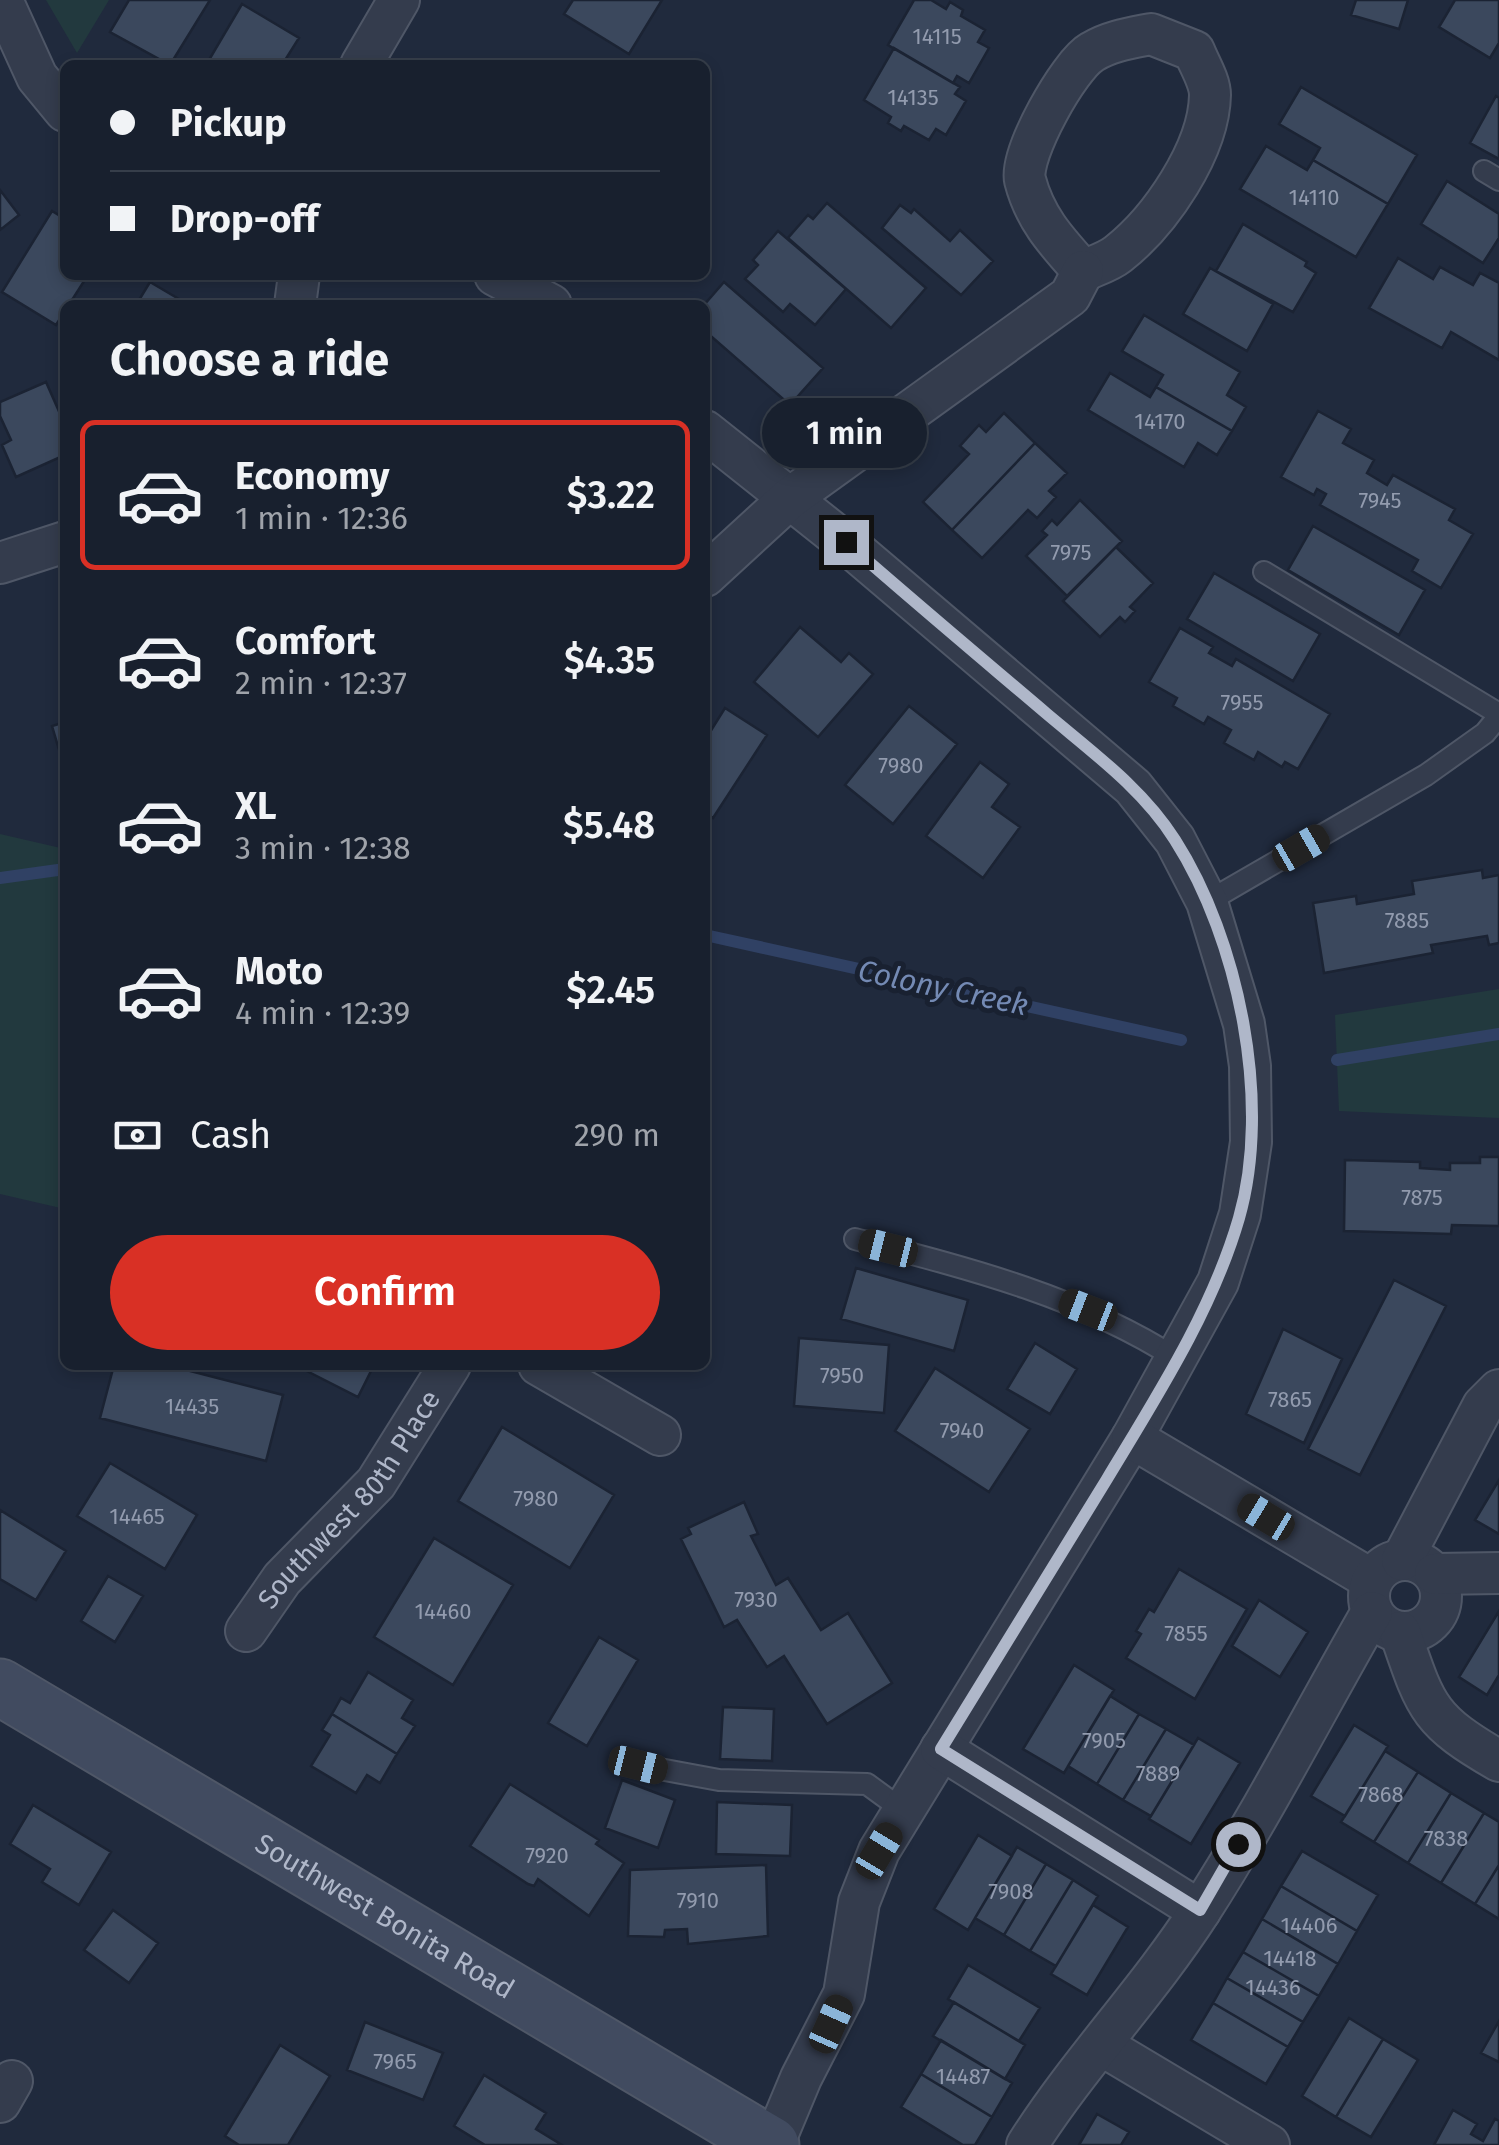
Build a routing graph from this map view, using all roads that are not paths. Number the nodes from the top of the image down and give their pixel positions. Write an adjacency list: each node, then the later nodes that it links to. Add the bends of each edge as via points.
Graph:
1 (2, 0): 4 (street, via 38,77)
2 (400, 0): 3 (street)
3 (364, 60)
4 (60, 105)
5 (1083, 271): 5 (street, via 1115,257 1142,232 1183,173 1208,120 1210,90 1194,51 1151,34 1088,54 1050,104 1023,175 1040,223); 9 (street, via 1070,296)
6 (504, 280): 7 (street)
7 (542, 300)
8 (710, 435): 9 (street)
9 (790, 498): 12 (street); 15 (street, via 1133,787 1175,840)
10 (60, 544): 11 (street)
11 (0, 563)
12 (710, 571)
13 (1264, 572): 14 (lane)
14 (1499, 715): 15 (lane, via 1485,733 1426,775)
15 (1207, 902): 17 (street, via 1244,1024 1251,1142 1240,1214 1218,1282)
16 (855, 1239): 17 (lane, via 985,1272 1122,1324)
17 (1177, 1359): 22 (street)
18 (447, 1370): 25 (street, Southwest 80th Place, via 376,1483 282,1580)
19 (549, 1370): 21 (street)
20 (1498, 1388): 24 (street, via 1483,1406)
21 (660, 1435)
22 (1132, 1438): 24 (street); 27 (street)
23 (1499, 1574): 24 (street)
24 (1396, 1592): 28 (street, via 1424,1702 1448,1731); 31 (street)
25 (246, 1632)
26 (0, 1687): 33 (main road, Southwest Bonita Road)
27 (941, 1749): 30 (street); 31 (street)
28 (1499, 1761)
29 (638, 1765): 30 (lane, via 720,1780 866,1784)
30 (904, 1811): 33 (street, via 859,1902 844,1994)
31 (1200, 1910): 32 (street)
32 (1102, 2046): 34 (street, via 1068,2081); 35 (street)
33 (772, 2145)
34 (1027, 2145)
35 (1268, 2145)

